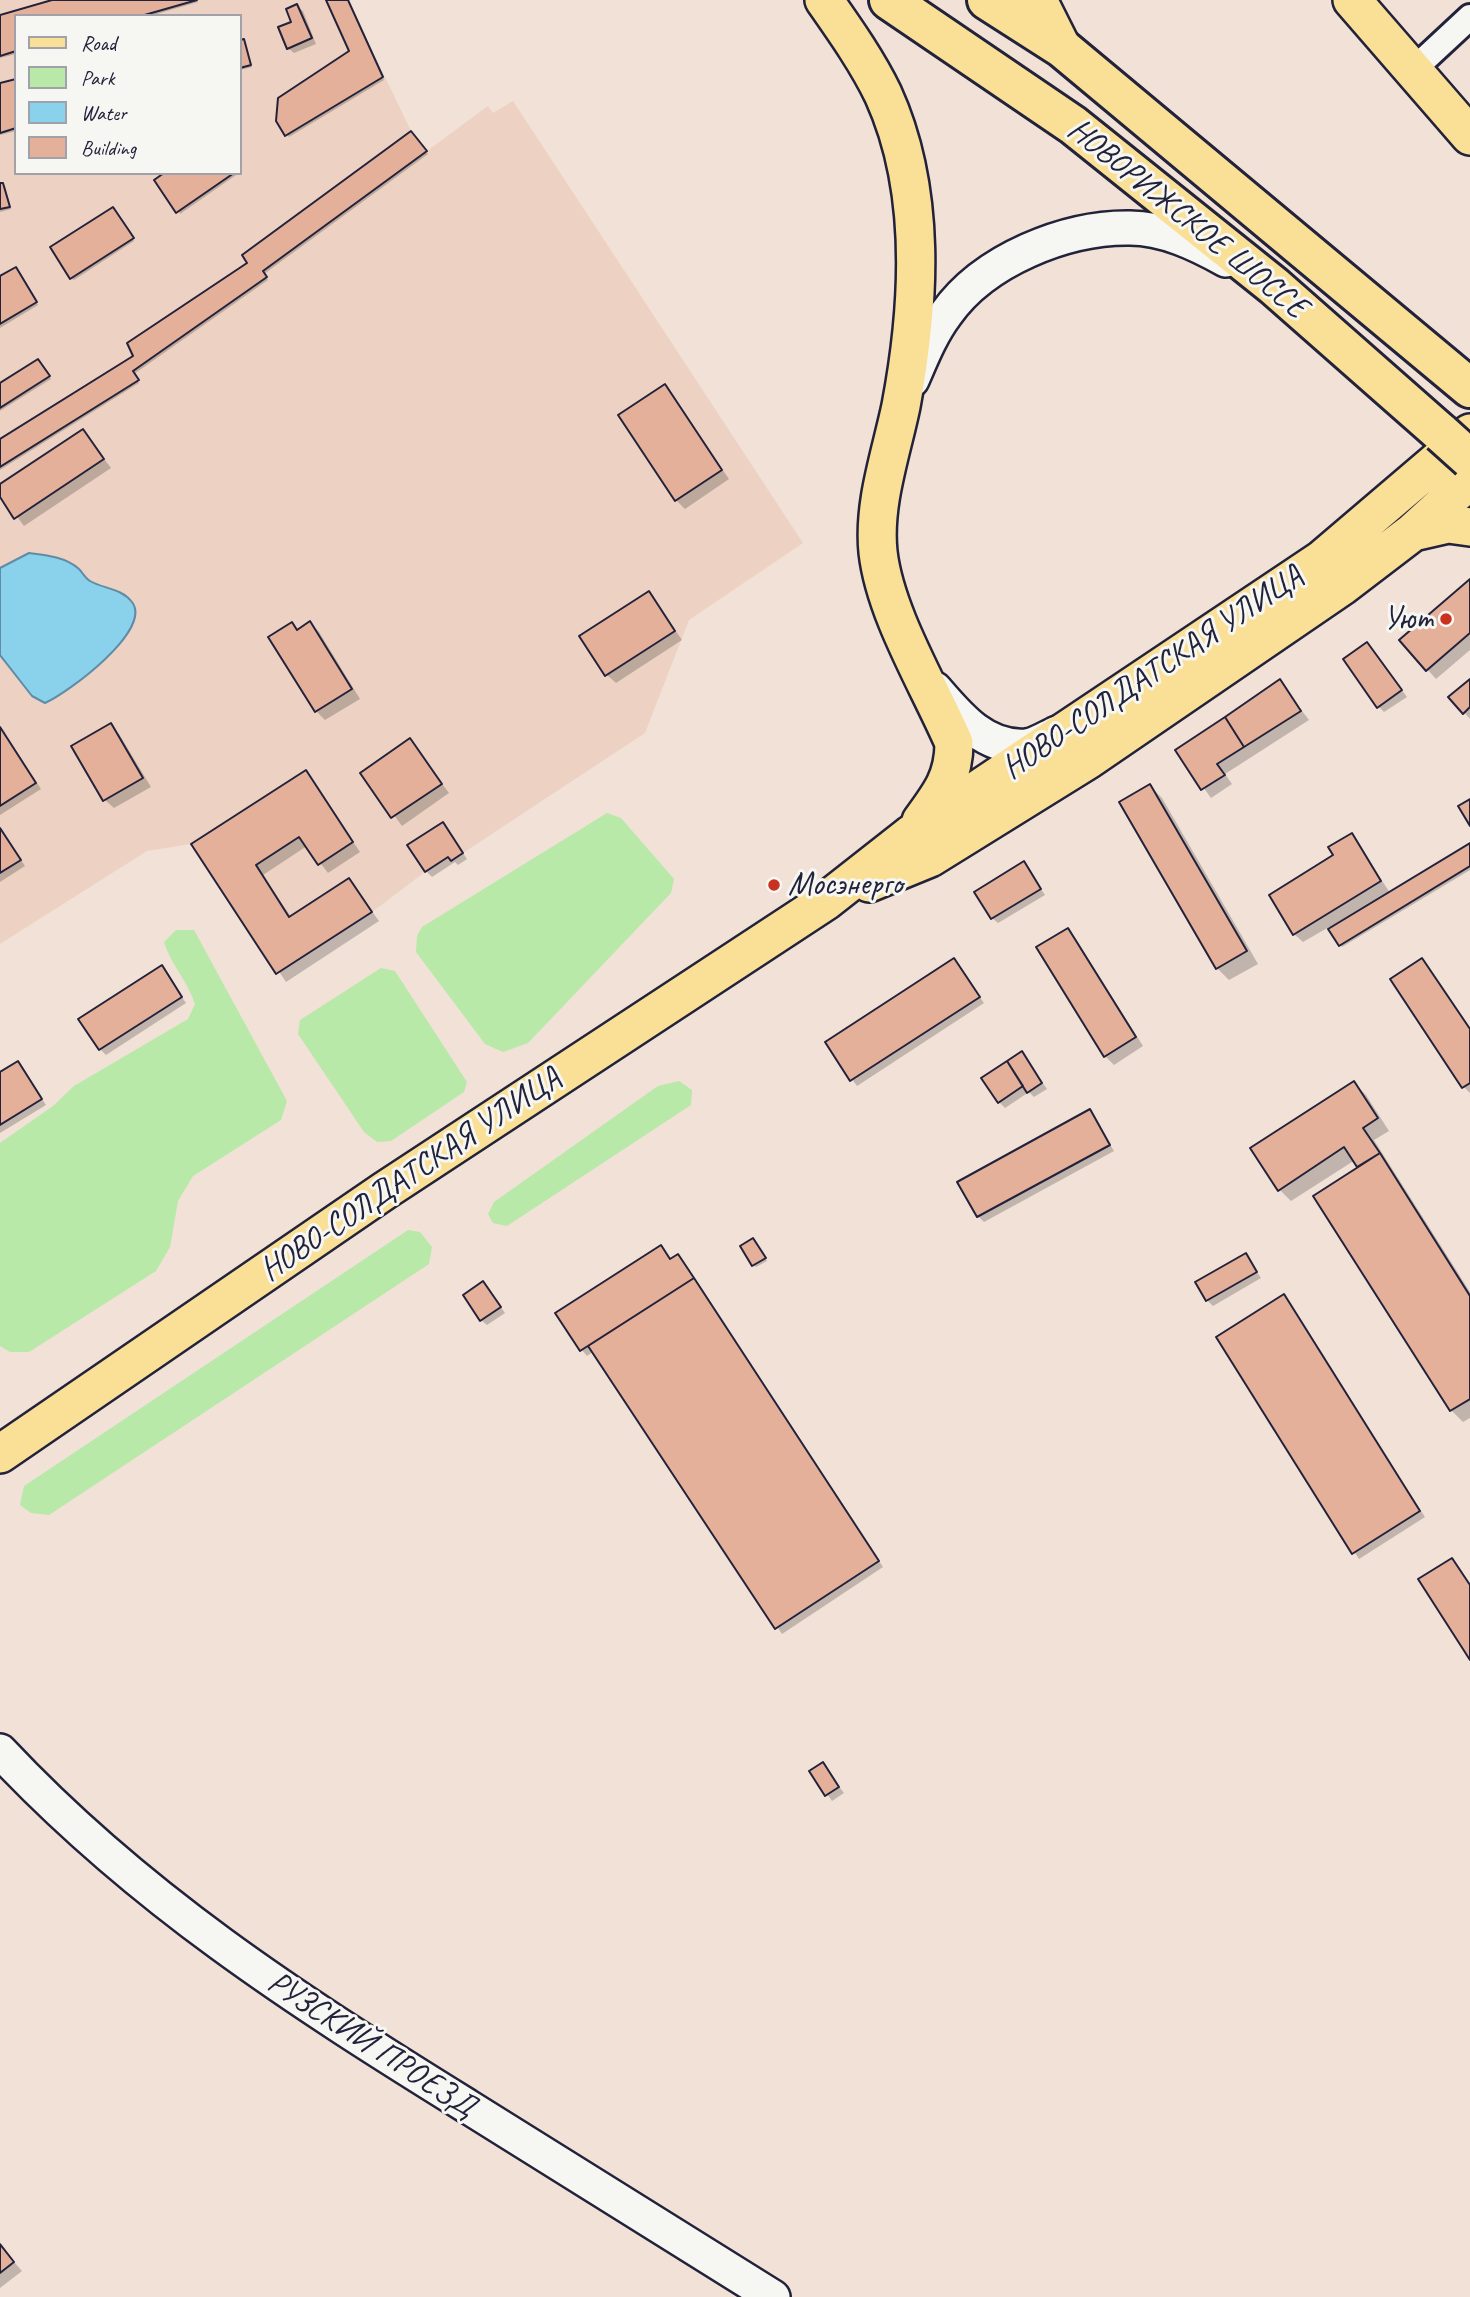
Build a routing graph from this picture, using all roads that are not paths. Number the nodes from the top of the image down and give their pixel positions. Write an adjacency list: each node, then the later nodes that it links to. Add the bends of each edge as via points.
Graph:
1 (824, 0): 12 (main road, via 883,95 909,180 917,268)
2 (889, 0): 10 (highway, НОВОРИЖСКОЕ ШОССЕ, via 1073,125)
3 (987, 0): 7 (highway, НОВОРИЖСКОЕ ШОССЕ)
4 (1038, 0): 7 (main road)
5 (1352, 0): 8 (main road)
6 (1470, 17): 8 (street)
7 (1062, 48): 11 (highway, НОВОРИЖСКОЕ ШОССЕ)
8 (1413, 70): 9 (main road)
9 (1470, 136)
10 (1274, 286): 12 (street, via 1198,245 1149,230 1089,231 1048,243 1001,265 947,312); 13 (highway, НОВОРИЖСКОЕ ШОССЕ)
11 (1470, 388)
12 (901, 405): 18 (main road, via 880,505 878,550 885,588)
13 (1455, 433): 14 (highway, НОВОРИЖСКОЕ ШОССЕ, bridge); 19 (main road, НОВО-СОЛДАТСКАЯ УЛИЦА, via 1321,560)
14 (1470, 459)
15 (1470, 480): 17 (main road, НОВО-СОЛДАТСКАЯ УЛИЦА)
16 (1470, 526): 17 (main road, via 1448,524)
17 (1413, 532): 21 (main road, НОВО-СОЛДАТСКАЯ УЛИЦА, via 1341,587 1088,760 930,858)
18 (927, 680): 19 (street, via 971,730 999,741 1027,746); 20 (main road, via 954,743 954,765 942,793)
19 (1063, 731): 20 (main road, НОВО-СОЛДАТСКАЯ УЛИЦА)
20 (910, 835): 21 (main road, НОВО-СОЛДАТСКАЯ УЛИЦА)
21 (826, 901): 22 (main road, НОВО-СОЛДАТСКАЯ УЛИЦА, via 384,1191)
22 (0, 1454)
23 (0, 1751): 24 (street, РУЗСКИЙ ПРОЕЗД, via 113,1862 210,1939 328,2020)
24 (774, 2297)

